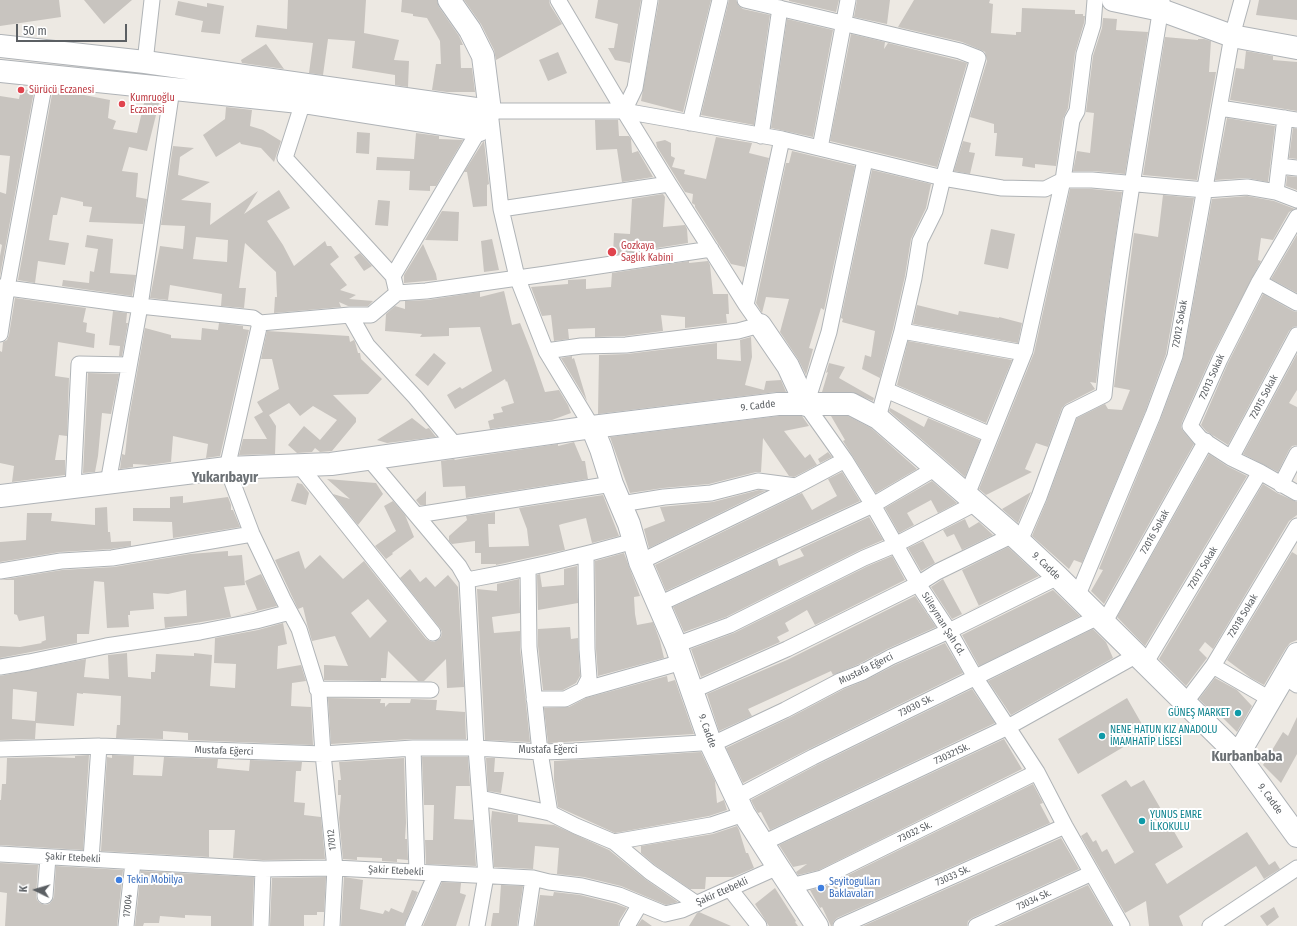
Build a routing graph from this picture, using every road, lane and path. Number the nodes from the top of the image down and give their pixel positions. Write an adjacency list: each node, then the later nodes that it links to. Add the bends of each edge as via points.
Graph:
1 (152, 0): 17 (street)
2 (449, 0): 23 (street, via 470,30 483,56)
3 (558, 0): 24 (street)
4 (650, 0): 24 (street, via 635,88)
5 (720, 0): 26 (street)
6 (745, 0): 12 (street)
7 (848, 0): 13 (street)
8 (1095, 0): 35 (street, via 1093,25 1084,54 1077,111 1072,120)
9 (1113, 0): 11 (street)
10 (1242, 0): 14 (street, 72012 Sokak)
11 (1162, 5): 14 (street); 37 (street)
12 (780, 8): 13 (street); 28 (street)
13 (843, 23): 30 (street); 34 (street, via 978,58)
14 (1232, 36): 16 (street); 22 (street, 72012 Sokak)
15 (0, 46): 17 (street)
16 (1297, 48)
17 (145, 62): 23 (street)
18 (0, 71): 19 (street)
19 (46, 76): 20 (street); 47 (street)
20 (172, 89): 21 (street); 51 (street)
21 (303, 102): 27 (street); 44 (street, via 285,158)
22 (1220, 108): 25 (street); 38 (street, 72012 Sokak)
23 (490, 110): 24 (street); 27 (street); 41 (street)
24 (624, 111): 26 (street); 36 (street)
25 (1291, 119): 32 (street)
26 (690, 123): 28 (street)
27 (479, 130): 44 (street)
28 (761, 136): 29 (street)
29 (782, 139): 30 (street); 50 (street)
30 (820, 148): 31 (street)
31 (865, 160): 34 (street); 62 (street, via 829,332)
32 (1279, 166): 33 (street); 39 (street)
33 (1297, 168)
34 (943, 178): 35 (street, via 1002,188 1045,189); 55 (street, via 935,211 920,241)
35 (1064, 180): 37 (street); 59 (street)
36 (669, 184): 41 (street); 43 (street)
37 (1132, 184): 38 (street); 89 (street, via 1108,349 1104,395 1070,412 1040,497)
38 (1205, 190): 39 (street, via 1247,187); 99 (street, 72012 Sokak, via 1174,356 1153,415)
39 (1276, 192): 40 (street)
40 (1297, 200)
41 (501, 209): 45 (street)
42 (1297, 217): 46 (street, 72013 Sokak)
43 (711, 249): 45 (street); 50 (street)
44 (393, 276): 48 (street)
45 (517, 277): 48 (street); 58 (street)
46 (1259, 282): 49 (street); 66 (street, 72013 Sokak, via 1190,426)
47 (3, 288): 51 (street); 56 (street)
48 (397, 293): 52 (street, via 371,315)
49 (1297, 303)
50 (746, 305): 54 (street)
51 (140, 306): 53 (street, via 253,318); 60 (street)
52 (350, 315): 53 (street); 67 (street, via 367,345)
53 (260, 323): 73 (street)
54 (760, 325): 58 (street, via 738,331 626,345 581,346); 62 (street, Süleyman Şah Cd., via 788,366)
55 (902, 331): 59 (street); 61 (street)
56 (0, 334)
57 (1297, 335): 69 (street, 72015 Sokak)
58 (546, 351): 64 (street)
59 (1024, 353): 65 (street)
60 (129, 365): 76 (street); 80 (street, via 79,364)
61 (886, 390): 63 (street); 65 (street)
62 (806, 404): 63 (street, 9. Cadde, via 851,404); 64 (street, 9. Cadde, via 778,404); 71 (street, Süleyman Şah Cd.)
63 (878, 418): 74 (street, 9. Cadde)
64 (592, 428): 67 (street); 77 (street, 9. Cadde)
65 (991, 435): 83 (street)
66 (1206, 441): 69 (street, 72013 Sokak); 102 (street, 72016 Sokak)
67 (456, 446): 70 (street)
68 (1297, 454): 78 (street)
69 (1231, 458): 75 (street, 72013 Sokak)
70 (369, 459): 72 (street); 86 (street)
71 (845, 460): 79 (street); 85 (street, Süleyman Şah Cd.)
72 (299, 465): 73 (street); 104 (street)
73 (227, 468): 76 (street); 88 (street, 17012)
74 (936, 468): 83 (street, 9. Cadde); 85 (street)
75 (1260, 472): 78 (street, 72013 Sokak); 107 (street, 72017 Sokak)
76 (108, 483): 80 (street)
77 (612, 484): 84 (street, 9. Cadde); 86 (street)
78 (1281, 485): 81 (street, 72013 Sokak)
79 (796, 486): 84 (street, via 758,481 711,492 664,496); 93 (street)
80 (73, 488): 82 (street)
81 (1297, 493)
82 (0, 496)
83 (971, 499): 89 (street, 9. Cadde); 91 (street)
84 (621, 504): 90 (street, 9. Cadde)
85 (873, 505): 91 (street, Süleyman Şah Cd.); 100 (street)
86 (417, 515): 97 (street, via 459,566)
87 (1297, 526): 108 (street, 72018 Sokak)
88 (252, 534): 95 (street, via 112,558 61,561); 101 (street, 17012)
89 (1016, 538): 96 (street, 9. Cadde); 98 (street, via 937,572)
90 (634, 541): 92 (street); 93 (street, 9. Cadde)
91 (895, 545): 98 (street, Süleyman Şah Cd.); 105 (street, via 730,625)
92 (586, 555): 94 (street); 114 (street, via 589,678)
93 (640, 562): 100 (street, 9. Cadde)
94 (528, 569): 97 (street); 116 (street, via 529,647)
95 (0, 571)
96 (1058, 577): 99 (street, 9. Cadde); 103 (street, Mustafa Eğerci)
97 (467, 580): 123 (street)
98 (918, 584): 103 (street, Süleyman Şah Cd.); 115 (street, via 788,649)
99 (1077, 597): 102 (street, 9. Cadde)
100 (659, 604): 105 (street, 9. Cadde)
101 (290, 612): 109 (street, via 200,632 106,646); 112 (street, 17012, via 299,629)
102 (1101, 620): 107 (street, 9. Cadde); 110 (street, 73030 Sk.)
103 (949, 631): 110 (street, Süleyman Şah Cd.); 120 (street, Mustafa Eğerci, via 717,742)
104 (433, 633)
105 (679, 653): 114 (street); 115 (street, 9. Cadde)
106 (1297, 654): 111 (street)
107 (1141, 660): 118 (street, 9. Cadde); 119 (street, 730321Sk.)
108 (1213, 666): 117 (street); 118 (street, 72018 Sokak)
109 (0, 667)
110 (975, 677): 119 (street, Süleyman Şah Cd.); 130 (street, 73030 Sk., via 813,757)
111 (1290, 681): 117 (street)
112 (317, 689): 113 (street); 126 (street, 17012)
113 (431, 690)
114 (583, 690): 116 (street, via 565,699)
115 (692, 690): 120 (street, 9. Cadde)
116 (534, 699): 125 (street)
117 (1270, 699): 127 (street)
118 (1185, 703): 127 (street, 9. Cadde)
119 (1008, 727): 128 (street, Süleyman Şah Cd.); 135 (street, 730321Sk.)
120 (710, 742): 125 (street, Mustafa Eğerci); 130 (street, 9. Cadde)
121 (99, 746): 124 (street, Mustafa Eğerci); 126 (street, Mustafa Eğerci); 138 (street)
122 (412, 748): 123 (street, Mustafa Eğerci); 126 (street, Mustafa Eğerci); 144 (street)
123 (476, 748): 125 (street, Mustafa Eğerci); 129 (street)
124 (0, 749)
125 (540, 752): 131 (street)
126 (323, 754): 141 (street, 17012)
127 (1238, 755): 133 (street, 9. Cadde)
128 (1037, 772): 132 (street, Süleyman Şah Cd.); 149 (street, 73032 Sk., via 822,878)
129 (480, 798): 131 (street); 147 (street)
130 (740, 806): 134 (street, 73030 Sk., via 711,825); 135 (street, 9. Cadde)
131 (550, 813): 134 (street)
132 (1064, 826): 145 (street, Süleyman Şah Cd.); 164 (street, 73033 Sk.)
133 (1295, 826)
134 (614, 842): 153 (street, via 650,872)
135 (763, 843): 140 (street, 9. Cadde)
136 (0, 854): 137 (street, Şakir Etebekli)
137 (48, 857): 138 (street, Şakir Etebekli); 151 (street)
138 (91, 859): 139 (street, Şakir Etebekli)
139 (133, 862): 143 (street, Şakir Etebekli); 155 (street, 17004)
140 (778, 867): 149 (street, 9. Cadde); 150 (street, Şakir Etebekli)
141 (335, 868): 143 (street, Şakir Etebekli); 144 (street, Şakir Etebekli); 157 (street, 17012)
142 (1297, 868): 166 (street)
143 (263, 869): 156 (street)
144 (417, 872): 146 (street, Şakir Etebekli)
145 (1092, 873): 154 (street, Süleyman Şah Cd.); 165 (street, 73034 Sk.)
146 (436, 874): 147 (street, Şakir Etebekli); 158 (street)
147 (486, 876): 148 (street, Şakir Etebekli); 159 (street)
148 (533, 878): 152 (street, Şakir Etebekli, via 582,886 619,895); 160 (street)
149 (791, 886): 163 (street, 9. Cadde)
150 (730, 889): 153 (street, Şakir Etebekli); 162 (street)
151 (44, 896)
152 (640, 904): 153 (street, Şakir Etebekli, via 665,914); 161 (street)
153 (697, 904)
154 (1116, 924)
155 (126, 926)
156 (261, 926)
157 (332, 926)
158 (413, 926)
159 (477, 926)
160 (526, 926)
161 (627, 926)
162 (759, 926)
163 (818, 926)
164 (841, 926)
165 (976, 926)
166 (1210, 926)

